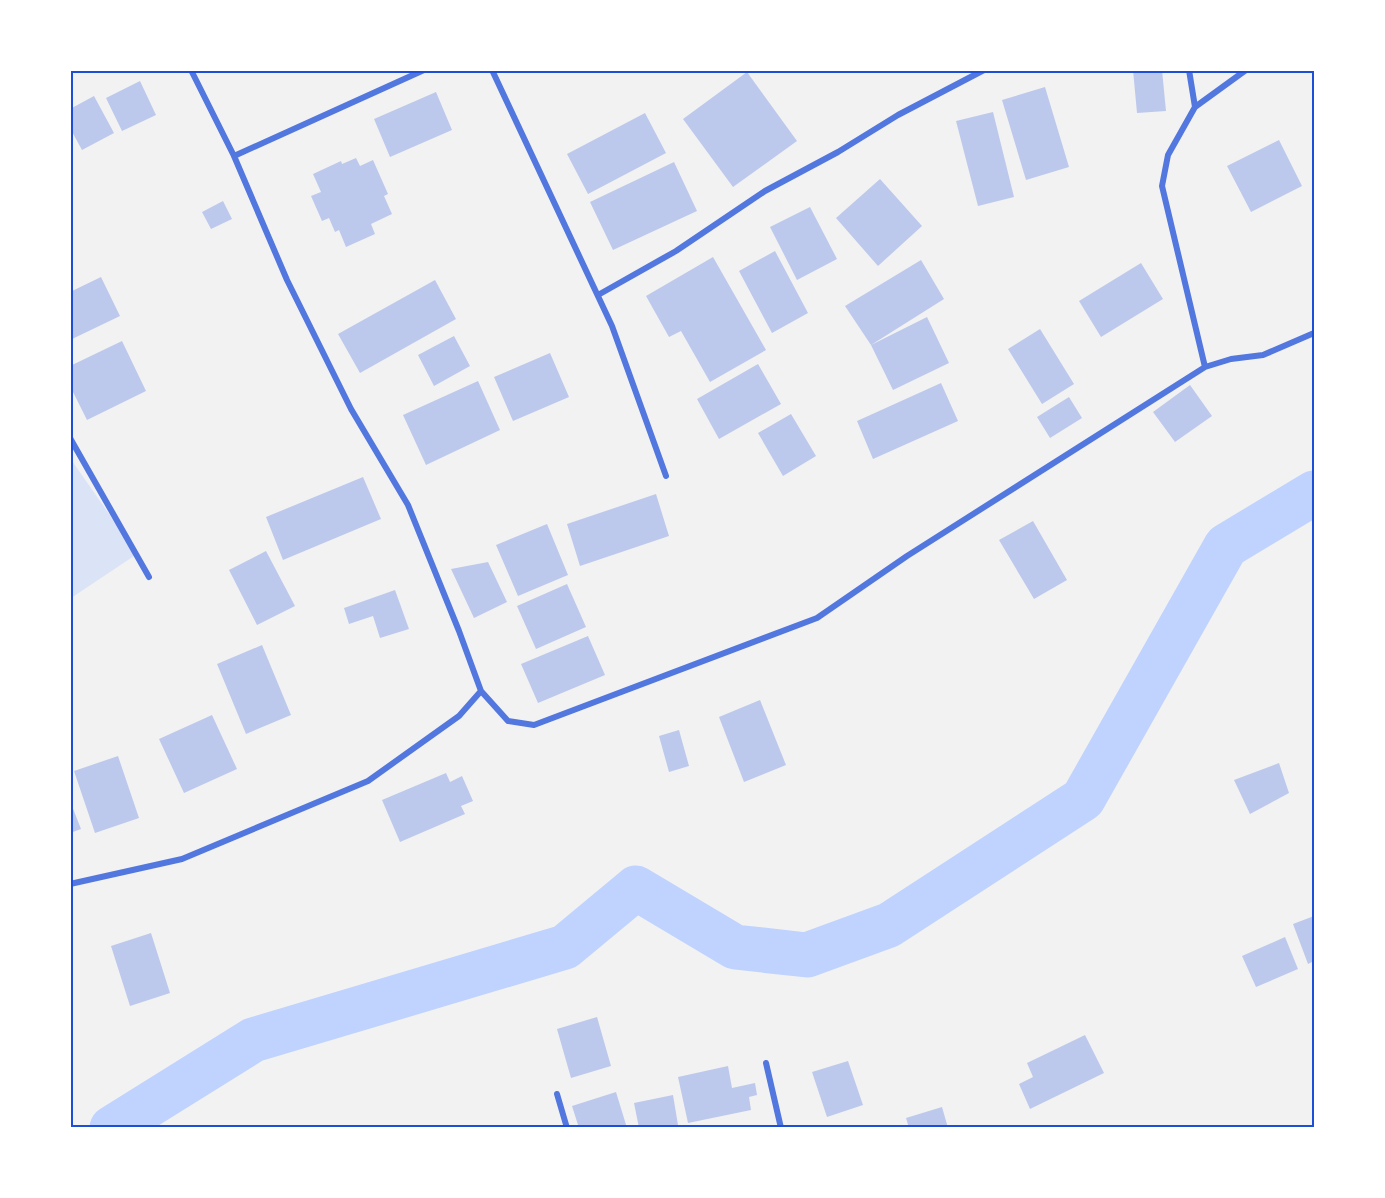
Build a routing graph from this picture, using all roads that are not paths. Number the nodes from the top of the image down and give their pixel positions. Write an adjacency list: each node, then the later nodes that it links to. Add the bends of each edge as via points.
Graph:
1 (191, 70): 8 (street)
2 (424, 70): 8 (street)
3 (492, 70): 9 (street)
4 (984, 70): 9 (street, via 765,191 676,251)
5 (1189, 70): 7 (street)
6 (1246, 70): 7 (street)
7 (1195, 107): 11 (street, via 1168,154 1162,186)
8 (234, 156): 15 (street, via 319,345 351,409 408,505)
9 (598, 296): 13 (street)
10 (1314, 333): 11 (street, via 1263,355)
11 (1205, 367): 15 (street, via 907,556 817,618 534,725 507,721)
12 (70, 438): 14 (street)
13 (666, 476)
14 (149, 577)
15 (481, 691): 16 (street, via 459,716 368,780 182,859)
16 (70, 884)
17 (766, 1063): 20 (street)
18 (557, 1094): 19 (street)
19 (567, 1128)
20 (781, 1128)

